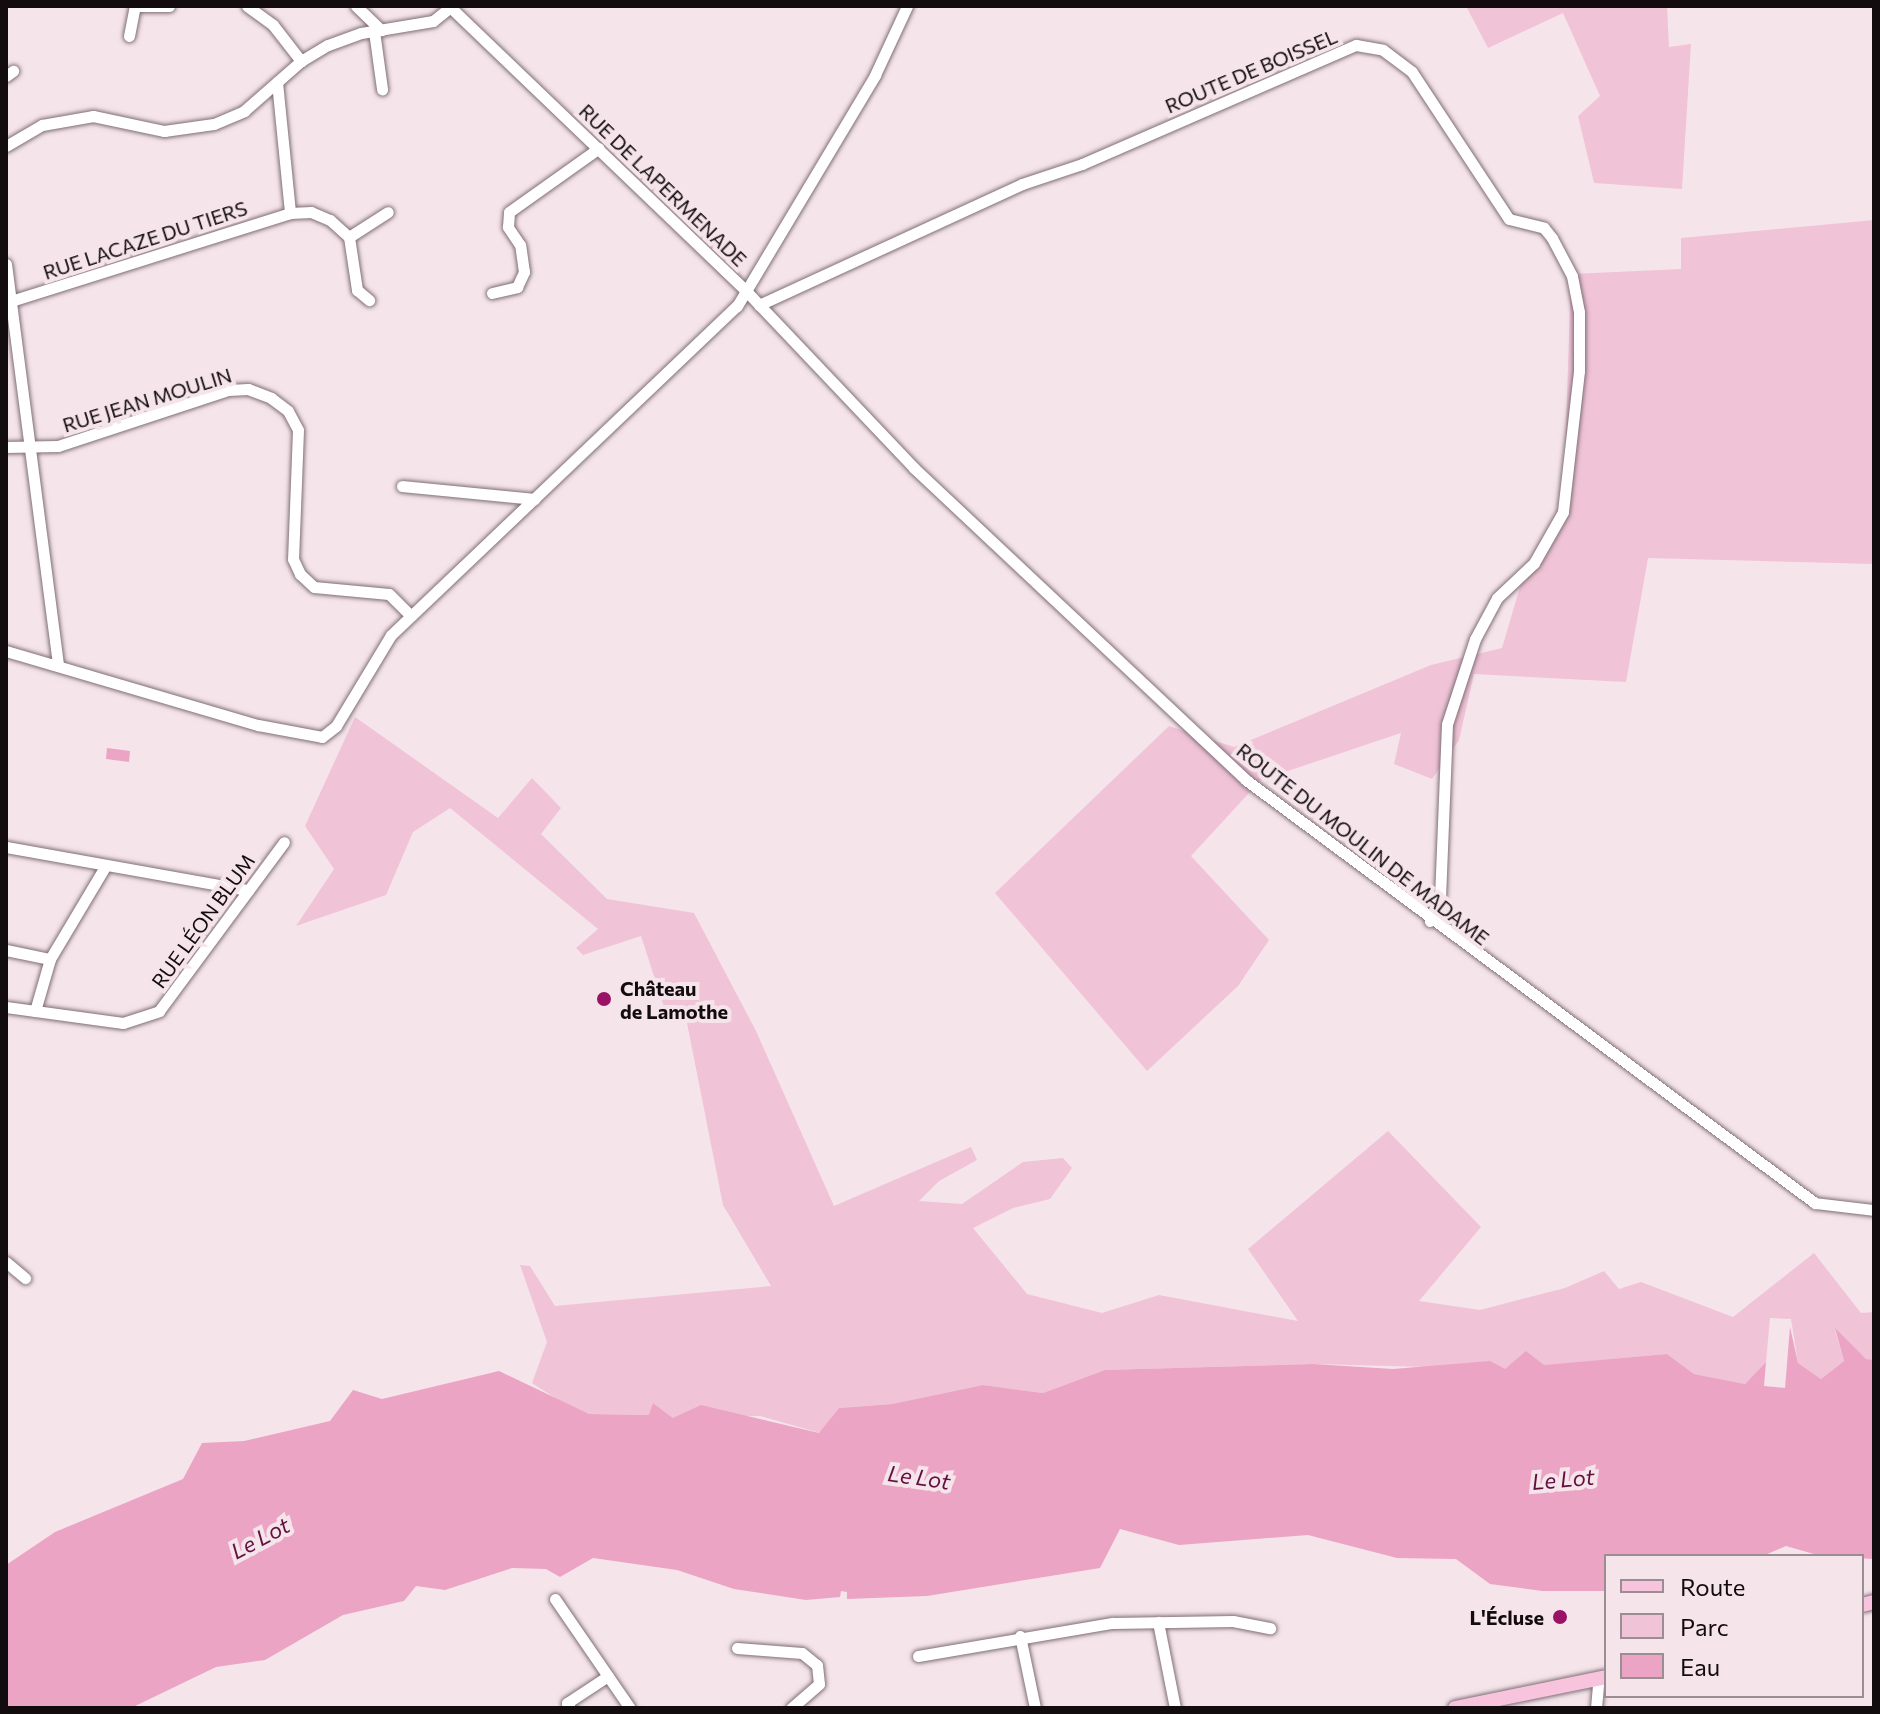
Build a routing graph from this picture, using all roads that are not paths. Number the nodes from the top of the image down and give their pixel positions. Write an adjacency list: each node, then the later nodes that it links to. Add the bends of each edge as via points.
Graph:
1 (135, 6): 2 (street); 8 (street)
2 (169, 6)
3 (247, 6): 9 (street, via 273,25)
4 (356, 6): 7 (street)
5 (907, 6): 19 (street, RUE DE LAPERMENADE, via 875,75)
6 (454, 7): 7 (street, via 433,21); 13 (street, RUE DE LAPERMENADE)
7 (377, 30): 9 (street); 11 (street)
8 (129, 36)
9 (301, 61): 10 (street)
10 (277, 82): 12 (street, via 244,111 189,130 164,131 93,116 42,125); 15 (street)
11 (382, 89)
12 (6, 146)
13 (599, 148): 18 (street, via 509,212 508,227 520,245 524,272 517,287); 19 (street, RUE DE LAPERMENADE)
14 (388, 212): 16 (street)
15 (290, 213): 16 (street, via 330,220); 21 (street, RUE LACAZE DU TIERS)
16 (349, 237): 20 (street, via 357,290)
17 (6, 264): 21 (street)
18 (492, 293)
19 (748, 293): 22 (street, ROUTE DU MOULIN DE MADAME); 26 (street)
20 (369, 300)
21 (11, 301): 24 (street)
22 (759, 305): 34 (street, ROUTE DU MOULIN DE MADAME, via 914,468 1246,780); 34 (street, ROUTE DE BOISSEL, via 1022,184 1082,164 1356,45 1383,50 1412,72 1509,219 1544,228 1552,238 1572,276 1579,312 1579,371 1563,512 1534,563 1497,598 1475,639 1447,724 1440,896)
23 (6, 447): 24 (street, RUE JEAN MOULIN)
24 (28, 448): 27 (street, RUE JEAN MOULIN, via 58,446 228,390 248,389 271,398 288,411 298,430 293,559 300,574 314,587 389,594); 29 (street)
25 (402, 486): 26 (street)
26 (534, 499): 27 (street)
27 (411, 616): 29 (street, via 391,635 336,726 312,739)
28 (6, 651): 29 (street)
29 (58, 664)
30 (284, 842): 33 (street, RUE LÉON BLUM)
31 (6, 847): 32 (street)
32 (106, 865): 33 (street); 36 (street)
33 (248, 890): 38 (street, RUE LÉON BLUM, via 159,1011 123,1023)
34 (1430, 921): 39 (street, ROUTE DU MOULIN DE MADAME, via 1815,1203)
35 (6, 950): 36 (street)
36 (50, 959): 38 (street)
37 (6, 1007): 38 (street, RUE LÉON BLUM)
38 (35, 1011)
39 (1874, 1210)
40 (6, 1262): 41 (street)
41 (25, 1278)
42 (555, 1599): 48 (street)
43 (1158, 1622): 44 (street, via 1233,1621); 45 (street); 55 (street)
44 (1270, 1628)
45 (1020, 1636): 47 (street); 54 (street)
46 (737, 1648): 53 (street, via 802,1653 817,1665 819,1684)
47 (918, 1656)
48 (608, 1676): 51 (street, via 567,1703); 52 (street)
49 (1602, 1680): 50 (main road, via 1577,1680); 56 (street)
50 (1463, 1707)
51 (570, 1708)
52 (630, 1708)
53 (791, 1708)
54 (1035, 1708)
55 (1175, 1708)
56 (1596, 1708)

